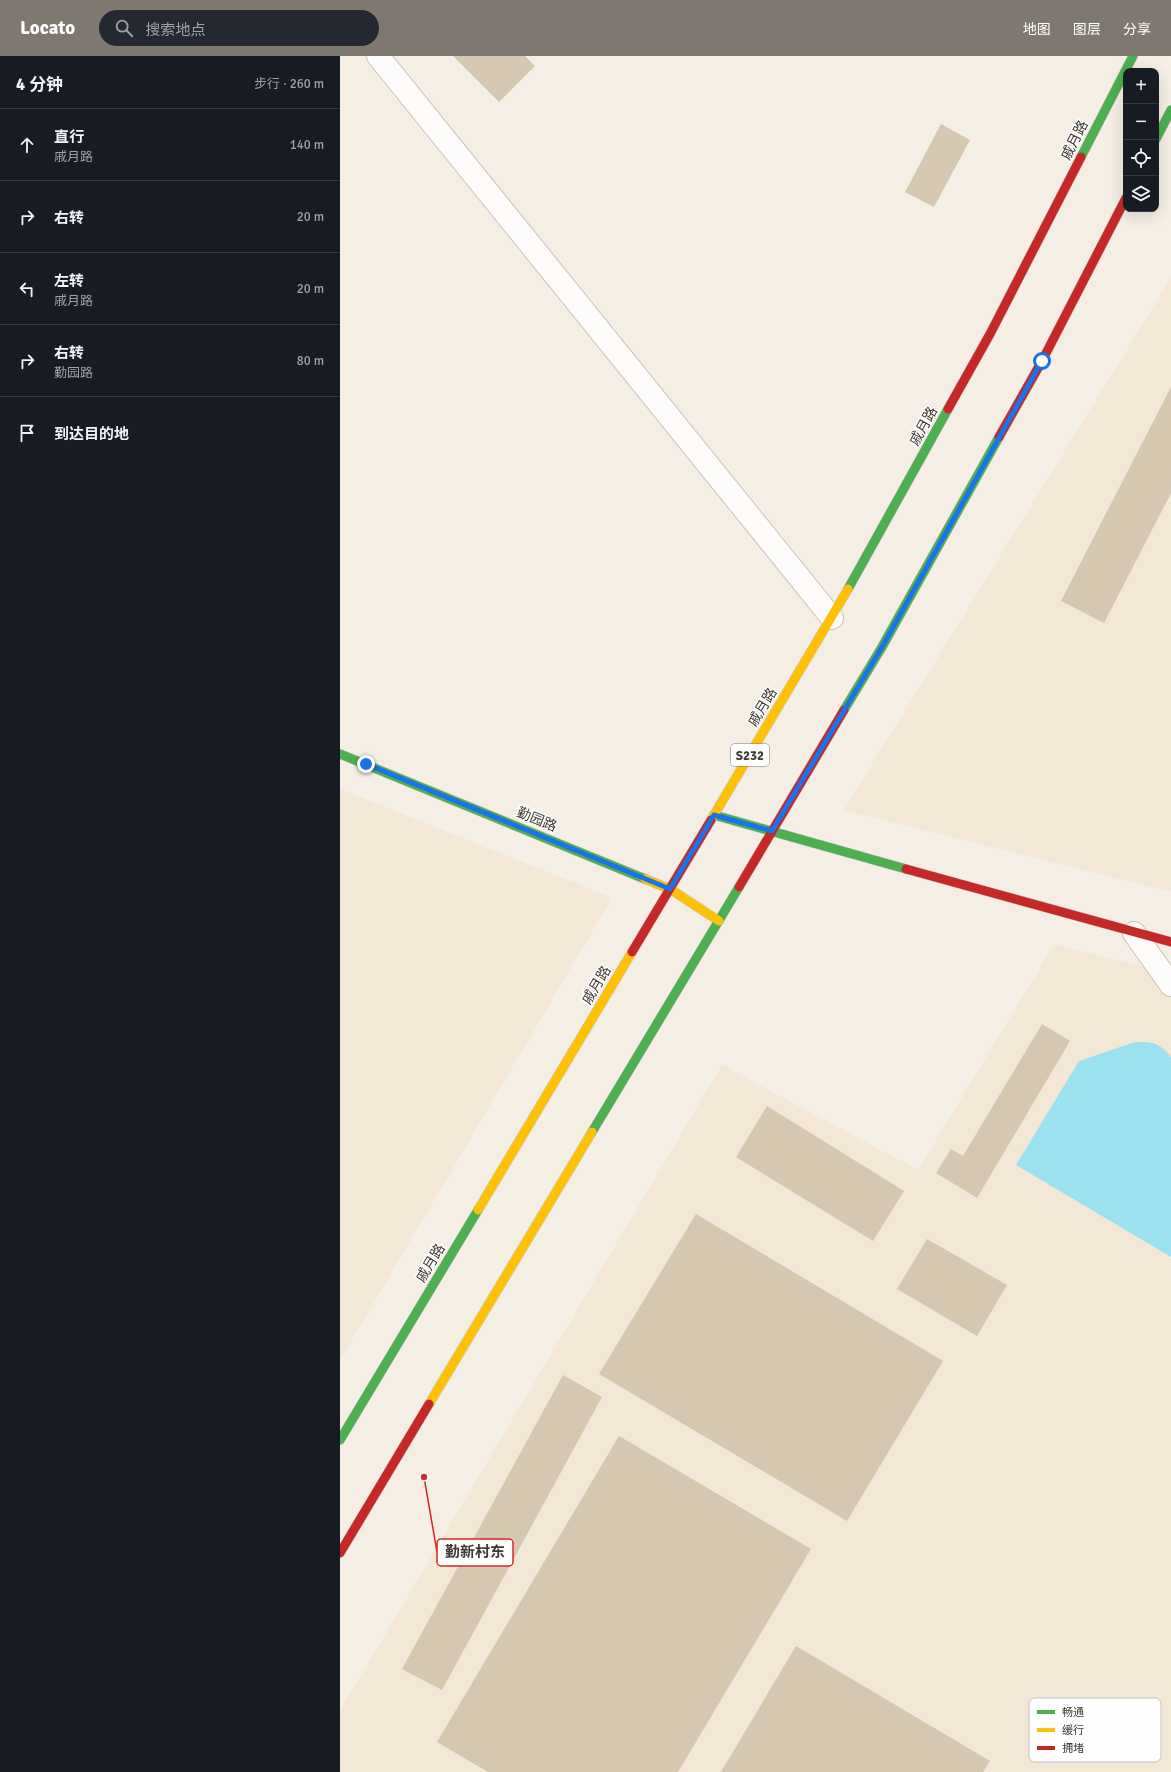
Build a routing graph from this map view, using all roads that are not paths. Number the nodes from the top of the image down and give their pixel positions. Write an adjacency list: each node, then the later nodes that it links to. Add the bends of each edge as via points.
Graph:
1 (378, 56): 6 (street)
2 (1133, 56): 6 (main road, 戚月路 / S232, via 990,334)
3 (1171, 110): 4 (main road)
4 (1159, 133)
5 (1123, 204): 9 (main road, via 1042,361 882,647)
6 (832, 618): 8 (main road, 戚月路 / S232)
7 (340, 754): 10 (main road, 勤园路)
8 (714, 815): 9 (main road); 10 (main road, 戚月路 / S232)
9 (772, 831): 11 (main road); 12 (main road)
10 (670, 889): 11 (main road, 勤园路); 15 (main road, 戚月路 / S232)
11 (719, 920): 16 (main road)
12 (1134, 934): 13 (main road); 14 (street)
13 (1171, 942)
14 (1171, 985)
15 (340, 1440)
16 (340, 1553)

